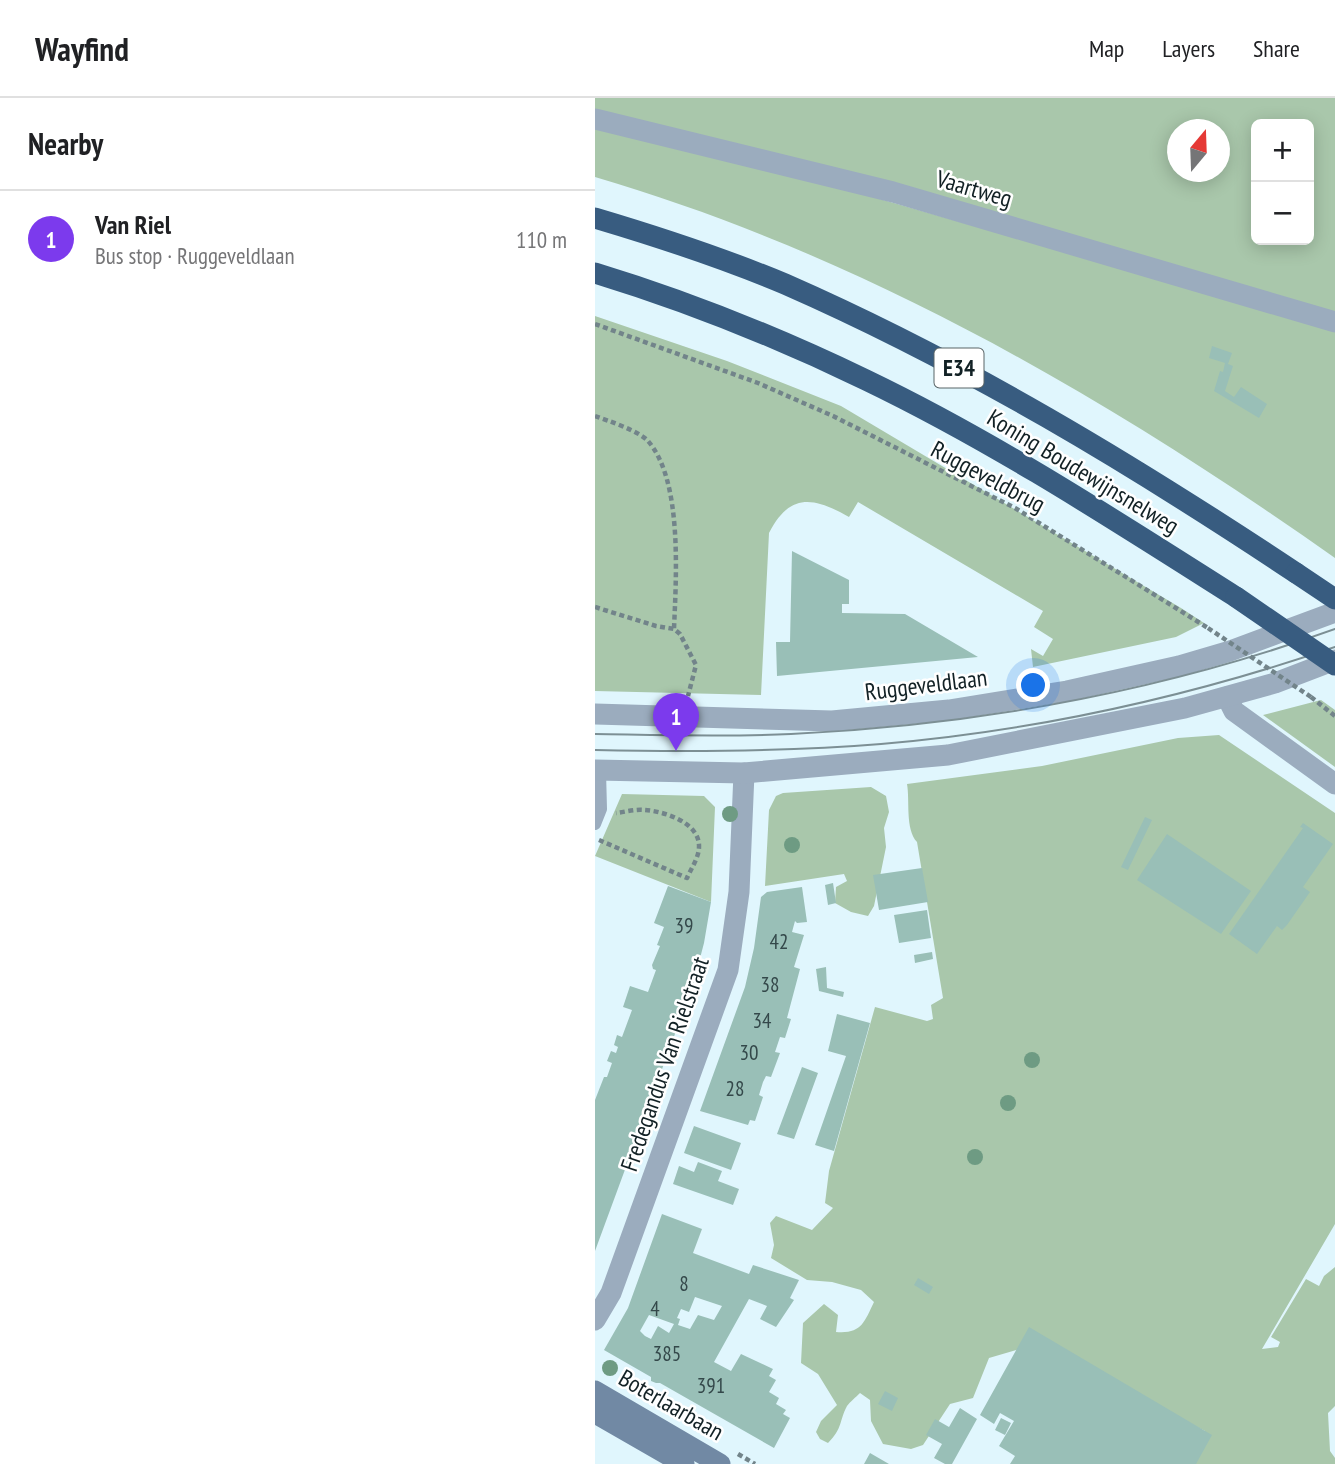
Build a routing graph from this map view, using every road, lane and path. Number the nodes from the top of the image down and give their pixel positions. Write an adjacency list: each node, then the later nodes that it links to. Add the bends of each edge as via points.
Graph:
1 (595, 119): 4 (street, Vaartweg, via 893,192)
2 (595, 218): 7 (highway, Koning Boudewijnsnelweg / E34, bridge, via 782,283 885,329 1074,432)
3 (595, 273): 11 (highway, Koning Boudewijnsnelweg / E34, bridge, via 750,328 866,380 1114,519)
4 (1335, 322)
5 (595, 324): 15 (path, Ruggeveldbrug, bridge, via 758,383 1015,508 1208,628)
6 (595, 416): 10 (path, via 646,439 663,463 675,527)
7 (1335, 599)
8 (595, 607): 10 (path)
9 (1335, 612): 14 (street, Ruggeveldlaan, via 1179,666 1067,691 949,710 832,721)
10 (674, 629): 13 (path, via 696,665)
11 (1335, 662): 12 (street)
12 (1227, 697): 17 (street, via 948,755); 18 (street, via 1234,710)
13 (685, 704)
14 (595, 714)
15 (1335, 716)
16 (597, 770): 17 (street); 19 (lane, via 601,809)
17 (744, 773): 21 (street, Fredegandus Van Rielstraat, via 739,892 728,970 611,1293)
18 (1335, 784)
19 (597, 820): 20 (path, via 643,810 664,814 691,828 699,848 687,878)
20 (595, 838)
21 (595, 1320)
22 (595, 1391): 25 (main road, Boterlaarbaan)
23 (595, 1413): 24 (main road, Boterlaarbaan)
24 (684, 1464)
25 (720, 1464)

